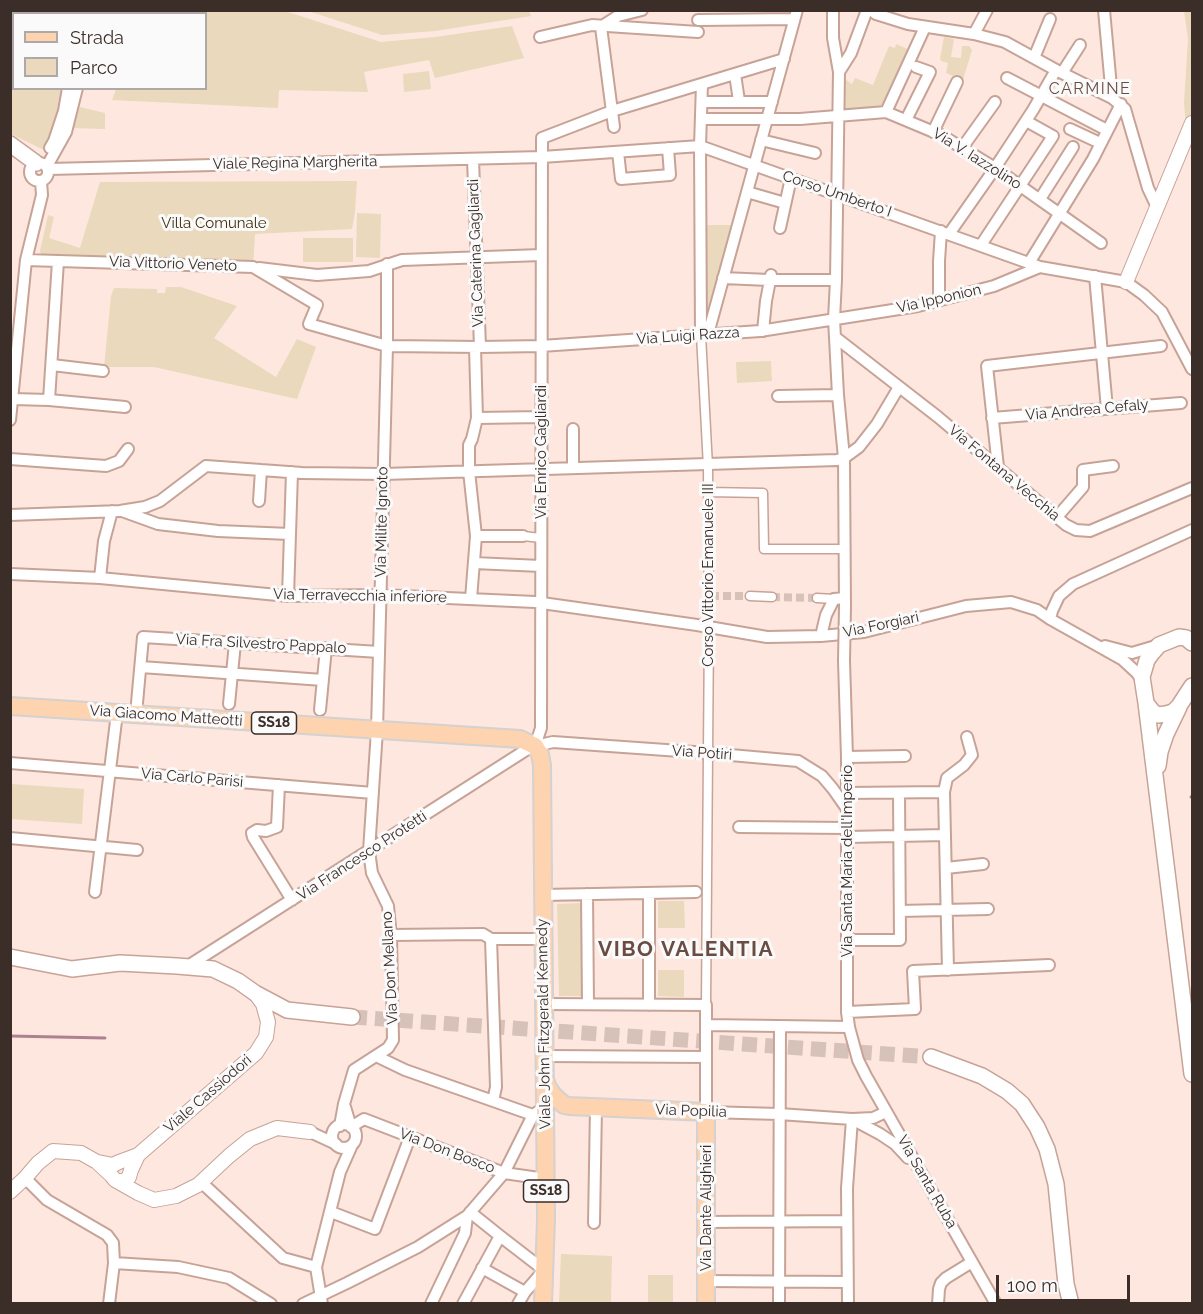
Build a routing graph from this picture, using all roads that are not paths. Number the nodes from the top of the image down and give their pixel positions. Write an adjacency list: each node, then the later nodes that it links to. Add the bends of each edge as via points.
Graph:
1 (642, 10): 9 (street, via 618,16)
2 (833, 10): 18 (street, Via Santa Maria dell'Imperio)
3 (987, 10): 12 (street)
4 (1104, 10): 28 (street)
5 (873, 11): 10 (street); 18 (street)
6 (796, 15): 7 (street); 16 (street)
7 (698, 20)
8 (1050, 20): 15 (street)
9 (601, 27): 11 (street); 13 (street); 32 (street)
10 (925, 27): 12 (street); 33 (street)
11 (699, 32)
12 (974, 34): 15 (street, via 1005,42)
13 (540, 37)
14 (1080, 45): 19 (street)
15 (1034, 58): 19 (street)
16 (784, 59): 20 (street); 30 (street)
17 (916, 67): 37 (street, via 930,72)
18 (839, 72): 34 (street, Via Santa Maria dell'Imperio)
19 (1059, 72): 26 (street); 28 (street)
20 (735, 74): 23 (street); 27 (street)
21 (1006, 78): 26 (street)
22 (957, 82): 43 (street)
23 (702, 84): 29 (street, Corso Vittorio Emanuele III); 32 (street)
24 (68, 90): 57 (street, via 54,141)
25 (76, 90): 57 (street, via 66,132)
26 (1041, 96): 38 (street); 41 (street)
27 (739, 101): 29 (street); 30 (street)
28 (1116, 101): 45 (street); 66 (street, via 1125,109)
29 (702, 102): 35 (street, Corso Vittorio Emanuele III)
30 (772, 102): 36 (street)
31 (995, 102): 50 (street)
32 (612, 111): 40 (street); 54 (street, Via Enrico Gagliardi, via 542,138)
33 (886, 112): 34 (street, Via V. Iazzolino); 37 (street, Via V. Iazzolino)
34 (838, 116): 36 (street, Via V. Iazzolino); 63 (street, Via Santa Maria dell'Imperio)
35 (702, 119): 36 (street, Via V. Iazzolino); 47 (street, Corso Vittorio Emanuele III)
36 (767, 119): 44 (street)
37 (906, 120): 43 (street, Via V. Iazzolino)
38 (1026, 121): 58 (street); 61 (street, via 1053,136)
39 (1192, 123): 66 (street)
40 (614, 127)
41 (1102, 128)
42 (1070, 129): 45 (street)
43 (933, 132): 50 (street, Via V. Iazzolino)
44 (761, 140): 52 (street); 56 (street)
45 (1100, 143): 67 (street)
46 (10, 144): 57 (main road)
47 (700, 146): 49 (street, Corso Umberto I); 56 (street, Corso Umberto I); 87 (street, Corso Vittorio Emanuele III)
48 (1073, 147): 64 (street)
49 (668, 148): 51 (street, Corso Umberto I); 51 (street, via 669,175 621,179)
50 (962, 148): 58 (street, Via V. Iazzolino)
51 (618, 152): 54 (street, Corso Umberto I)
52 (815, 153)
53 (10, 154): 57 (main road)
54 (542, 157): 55 (street, Viale Regina Margherita); 72 (street, Via Enrico Gagliardi)
55 (473, 159): 57 (street, Viale Regina Margherita); 73 (street, Via Caterina Gagliardi)
56 (754, 165): 59 (street, Corso Umberto I); 62 (street)
57 (41, 166): 60 (street, via 48,175); 60 (street, via 33,178)
58 (995, 168): 61 (street, Via V. Iazzolino); 69 (street)
59 (791, 178): 63 (street, Corso Umberto I); 65 (street)
60 (41, 181): 74 (street, via 42,195)
61 (1020, 185): 64 (street, Via V. Iazzolino); 71 (street)
62 (747, 192): 65 (street); 80 (street)
63 (838, 194): 69 (street, Corso Umberto I); 82 (street, Via Santa Maria dell'Imperio)
64 (1040, 199): 67 (street, Via V. Iazzolino)
65 (785, 203): 68 (street)
66 (1157, 207): 83 (street)
67 (1060, 213): 70 (street, Via V. Iazzolino); 77 (street)
68 (780, 228)
69 (945, 233): 71 (street, Corso Umberto I); 84 (street, via 939,261)
70 (1101, 243)
71 (981, 245): 77 (street, Corso Umberto I)
72 (541, 255): 73 (street); 90 (street, Via Enrico Gagliardi)
73 (477, 257): 76 (street); 92 (street, Via Caterina Gagliardi)
74 (26, 260): 75 (street, Via Vittorio Veneto); 97 (street)
75 (58, 261): 78 (street, Via Vittorio Veneto); 94 (street)
76 (387, 264): 78 (street, via 369,271 316,275); 89 (street, Via Milite Ignoto)
77 (1035, 265): 79 (street, Corso Umberto I); 84 (street, Via Ipponion, via 993,286)
78 (253, 267): 89 (street, Via Vittorio Veneto, via 316,305 309,324)
79 (1095, 276): 83 (street, Corso Umberto I); 93 (street)
80 (723, 278): 81 (street); 87 (street)
81 (770, 278): 82 (street); 86 (street)
82 (836, 280): 85 (street, Via Santa Maria dell'Imperio)
83 (1126, 282): 95 (street, via 1162,312)
84 (939, 301): 85 (street, Via Ipponion)
85 (834, 319): 86 (street, Via Luigi Razza); 88 (street, Via Santa Maria dell'Imperio)
86 (763, 331): 87 (street, Via Luigi Razza)
87 (705, 334): 90 (street, Via Luigi Razza); 114 (street, Corso Vittorio Emanuele III)
88 (835, 337): 98 (street, Via Fontana Vecchia); 99 (street, Via Santa Maria dell'Imperio)
89 (387, 346): 92 (street, Via Luigi Razza); 122 (street, Via Milite Ignoto)
90 (542, 346): 92 (street, Via Luigi Razza); 106 (street, Via Enrico Gagliardi)
91 (1161, 346): 93 (street)
92 (478, 347): 107 (street, Via Caterina Gagliardi)
93 (1101, 352): 105 (street); 108 (street, via 987,366)
94 (52, 365): 96 (street); 102 (street)
95 (1192, 369)
96 (104, 371)
97 (12, 385): 101 (street)
98 (900, 387): 112 (street, via 859,447); 117 (street, Via Fontana Vecchia)
99 (838, 395): 100 (street); 112 (street, Via Santa Maria dell'Imperio)
100 (778, 396)
101 (13, 399): 102 (street); 109 (street)
102 (49, 400): 104 (street)
103 (1181, 403): 105 (street, Via Andrea Cefaly)
104 (125, 407)
105 (1107, 409): 108 (street, Via Andrea Cefaly)
106 (541, 417): 107 (street); 118 (street, Via Enrico Gagliardi)
107 (477, 418): 120 (street, Via Caterina Gagliardi, via 469,445)
108 (992, 418): 117 (street)
109 (10, 420)
110 (573, 429): 116 (street)
111 (128, 449): 113 (street, via 119,460 106,466)
112 (844, 458): 114 (street); 145 (street, Via Santa Maria dell'Imperio)
113 (10, 459)
114 (707, 463): 116 (street); 124 (street, Corso Vittorio Emanuele III)
115 (1113, 466): 128 (street, via 1083,470 1083,487)
116 (573, 467): 118 (street)
117 (998, 467): 128 (street, Via Fontana Vecchia)
118 (541, 468): 120 (street); 133 (street, Via Enrico Gagliardi)
119 (261, 470): 121 (street); 125 (street); 126 (street, via 206,466 160,501)
120 (469, 471): 122 (street); 131 (street, Via Caterina Gagliardi)
121 (292, 472): 122 (street); 130 (street)
122 (384, 474): 139 (street, Via Milite Ignoto)
123 (1192, 488): 128 (street, Via Fontana Vecchia, via 1090,531 1076,530)
124 (708, 492): 134 (street, via 764,493 764,549); 148 (street, Corso Vittorio Emanuele III)
125 (259, 501)
126 (116, 511): 127 (street); 130 (street, via 158,524); 138 (street, via 104,541)
127 (10, 515)
128 (1057, 517)
129 (1192, 530): 147 (street, via 1073,584 1059,596)
130 (290, 534): 140 (street)
131 (476, 536): 132 (street); 135 (street, Via Caterina Gagliardi)
132 (523, 537): 133 (street)
133 (541, 538): 136 (street, Via Enrico Gagliardi)
134 (840, 549)
135 (474, 563): 136 (street); 144 (street, Via Caterina Gagliardi)
136 (541, 566): 146 (street, Via Enrico Gagliardi)
137 (10, 574): 138 (street, Via Terravecchia inferiore)
138 (100, 578): 140 (street, Via Terravecchia inferiore)
139 (381, 595): 140 (street, Via Terravecchia inferiore); 144 (street, Via Terravecchia inferiore); 156 (street, Via Milite Ignoto)
140 (288, 596)
141 (750, 596): 142 (street)
142 (772, 597)
143 (817, 598): 145 (street)
144 (471, 599): 146 (street, Via Terravecchia inferiore)
145 (841, 601): 150 (street, via 826,615); 174 (street, Via Santa Maria dell'Imperio, bridge)
146 (541, 603): 148 (street, Via Terravecchia inferiore); 171 (street, Via Enrico Gagliardi, via 541,728)
147 (1050, 619): 150 (street, Via Forgiari, via 1025,606 997,603 966,606 864,632); 152 (street, Via Forgiari)
148 (709, 627): 150 (street, Via Forgiari, via 767,637); 172 (street, Corso Vittorio Emanuele III)
149 (1192, 629): 151 (main road)
150 (821, 636)
151 (1186, 640): 154 (main road)
152 (1090, 642): 154 (street, via 1132,653); 160 (street, via 1123,660)
153 (235, 643): 155 (street, Via Fra Silvestro Pappalo); 157 (street, Via Fra Silvestro Pappalo, via 143,637); 158 (street)
154 (1160, 645): 160 (main road, via 1147,660)
155 (326, 648): 156 (street, Via Fra Silvestro Pappalo); 159 (street)
156 (379, 652): 169 (street, Via Milite Ignoto)
157 (141, 668): 158 (street); 168 (street)
158 (232, 674): 159 (street); 163 (street)
159 (323, 680): 166 (street)
160 (1143, 681): 162 (main road)
161 (1192, 686): 165 (main road)
162 (1146, 703): 165 (main road, via 1158,715 1173,712); 177 (main road)
163 (229, 704)
164 (10, 706): 167 (main road, Via Giacomo Matteotti / SS18)
165 (1179, 706): 177 (main road, via 1160,752)
166 (320, 710)
167 (117, 713): 168 (main road, Via Giacomo Matteotti / SS18); 176 (street)
168 (136, 714): 169 (main road, Via Giacomo Matteotti / SS18)
169 (377, 730): 171 (main road, Via Giacomo Matteotti / SS18, via 520,739); 179 (street, Via Milite Ignoto)
170 (967, 737): 180 (street, via 972,754 947,778)
171 (535, 746): 172 (street, Via Potiri, via 553,742); 191 (street, Via Francesco Protetti); 198 (main road, Viale John Fitzgerald Kennedy / SS18, via 542,765)
172 (708, 753): 183 (street, Via Potiri, via 798,761 822,776); 195 (street, Corso Vittorio Emanuele III)
173 (905, 756): 174 (street)
174 (847, 757): 181 (street, Via Santa Maria dell'Imperio)
175 (10, 763): 176 (street, Via Carlo Parisi)
176 (110, 771): 178 (street, Via Carlo Parisi); 189 (street)
177 (1156, 784): 228 (main road)
178 (279, 785): 179 (street, Via Carlo Parisi); 199 (street, via 277,827 252,833)
179 (373, 792): 191 (street, Via Milite Ignoto)
180 (944, 792): 182 (street); 186 (street)
181 (847, 793): 182 (street); 183 (street, Via Santa Maria dell'Imperio)
182 (899, 793): 187 (street)
183 (847, 809): 185 (street, Via Santa Maria dell'Imperio)
184 (739, 827): 185 (street)
185 (847, 833): 187 (street); 206 (street, Via Santa Maria dell'Imperio)
186 (945, 835): 187 (street); 193 (street)
187 (899, 836): 202 (street)
188 (10, 838): 189 (street)
189 (101, 846): 190 (street); 194 (street)
190 (136, 850)
191 (369, 850): 199 (street, Via Francesco Protetti); 203 (street, Via Don Mellano, via 372,873 388,906)
192 (983, 864): 193 (street)
193 (946, 868): 201 (street)
194 (95, 892)
195 (702, 892): 196 (street); 215 (street, Corso Vittorio Emanuele III)
196 (649, 893): 197 (street); 214 (street)
197 (587, 894): 198 (street); 213 (street)
198 (543, 895): 205 (main road, Viale John Fitzgerald Kennedy / SS18)
199 (292, 900): 209 (street, Via Francesco Protetti)
200 (988, 909): 201 (street)
201 (947, 910): 202 (street); 210 (street)
202 (900, 911): 206 (street, via 900,940)
203 (391, 935): 204 (street, via 483,934); 223 (street, Via Don Mellano, via 393,1040)
204 (491, 939): 205 (street); 230 (street, via 496,1087)
205 (543, 939): 212 (main road, Viale John Fitzgerald Kennedy / SS18)
206 (847, 940): 217 (street, Via Santa Maria dell'Imperio)
207 (10, 957): 209 (main road, via 72,969 120,963)
208 (1049, 965): 210 (street)
209 (188, 966): 211 (main road, via 213,969)
210 (948, 970): 217 (street, via 914,971 915,1009)
211 (255, 993): 216 (main road); 219 (street)
212 (544, 1004): 213 (street); 224 (main road, Viale John Fitzgerald Kennedy / SS18)
213 (588, 1004): 214 (street)
214 (649, 1005): 215 (street)
215 (706, 1005): 220 (street, Via Dante Alighieri)
216 (287, 1010): 218 (main road); 219 (street)
217 (848, 1012): 222 (street, Via Santa Maria dell'Imperio)
218 (352, 1017)
219 (268, 1022): 244 (street, Viale Cassiodori, via 266,1038 256,1053)
220 (706, 1025): 221 (street); 225 (street, Via Dante Alighieri)
221 (780, 1026): 222 (street); 236 (street)
222 (849, 1027): 227 (street, Via Santa Maria dell'Imperio)
223 (376, 1056): 230 (street); 238 (street, Via Don Mellano, via 354,1070 344,1104)
224 (545, 1056): 225 (street); 229 (main road, Viale John Fitzgerald Kennedy / SS18)
225 (706, 1057): 234 (street, Via Dante Alighieri)
226 (931, 1057): 281 (main road, via 982,1076 1007,1091 1022,1104 1037,1127 1056,1184)
227 (858, 1060): 235 (street, Via Santa Ruba)
228 (1192, 1074)
229 (545, 1078): 231 (main road, via 553,1095); 233 (main road, Viale John Fitzgerald Kennedy / SS18)
230 (493, 1101): 233 (street)
231 (566, 1106): 232 (main road, Via Popilia); 233 (street); 239 (street, via 550,1116)
232 (596, 1107): 234 (main road, Via Popilia); 257 (street)
233 (539, 1112): 239 (main road, Viale John Fitzgerald Kennedy / SS18); 246 (street)
234 (706, 1112): 236 (street, Via Popilia); 256 (main road, Via Dante Alighieri)
235 (886, 1112): 237 (street, via 873,1118); 247 (street, Via Santa Ruba)
236 (779, 1114): 237 (street, Via Popilia); 254 (street)
237 (852, 1119): 247 (street, via 895,1144); 255 (street)
238 (343, 1127): 240 (street); 241 (street, Via Don Bosco, via 364,1119); 242 (street, via 356,1136); 243 (street, via 333,1135)
239 (545, 1129): 249 (main road, Viale John Fitzgerald Kennedy / SS18)
240 (310, 1132): 243 (street); 250 (street, via 277,1128 250,1139)
241 (410, 1137): 246 (street, Via Don Bosco); 252 (street, via 375,1229)
242 (352, 1144): 243 (street, via 347,1148); 245 (street)
243 (337, 1145): 245 (street)
244 (120, 1172): 248 (street, via 81,1153 53,1151); 250 (street, via 138,1193 154,1200 176,1196)
245 (340, 1172): 252 (street)
246 (504, 1173): 249 (street, Via Don Bosco); 253 (street)
247 (921, 1173): 259 (street, Via Santa Ruba)
248 (25, 1179): 251 (street); 260 (street, via 47,1200 107,1235 114,1243)
249 (546, 1179): 263 (main road, Viale John Fitzgerald Kennedy / SS18)
250 (201, 1182): 261 (street, via 283,1258)
251 (10, 1192)
252 (331, 1212): 261 (street)
253 (469, 1214): 258 (street); 268 (street); 273 (street, via 465,1233)
254 (779, 1221): 255 (street); 256 (street); 265 (street)
255 (847, 1221): 266 (street)
256 (706, 1222): 264 (main road, Via Dante Alighieri)
257 (594, 1223)
258 (500, 1236): 262 (street); 263 (street)
259 (972, 1262): 279 (street, via 941,1283); 280 (street, Via Santa Ruba)
260 (114, 1263): 270 (street); 271 (street, via 178,1267 229,1278)
261 (315, 1267): 268 (street)
262 (482, 1268): 267 (street); 269 (street)
263 (544, 1270): 267 (street); 275 (main road, Viale John Fitzgerald Kennedy / SS18)
264 (706, 1281): 265 (street); 276 (main road, Via Dante Alighieri)
265 (779, 1281): 266 (street); 277 (street)
266 (847, 1281): 278 (street)
267 (525, 1292): 274 (street)
268 (321, 1300): 272 (street)
269 (467, 1302)
270 (109, 1304)
271 (271, 1304)
272 (303, 1304)
273 (431, 1304)
274 (518, 1304)
275 (543, 1304)
276 (706, 1304)
277 (779, 1304)
278 (848, 1304)
279 (938, 1304)
280 (996, 1304)
281 (1071, 1304)

